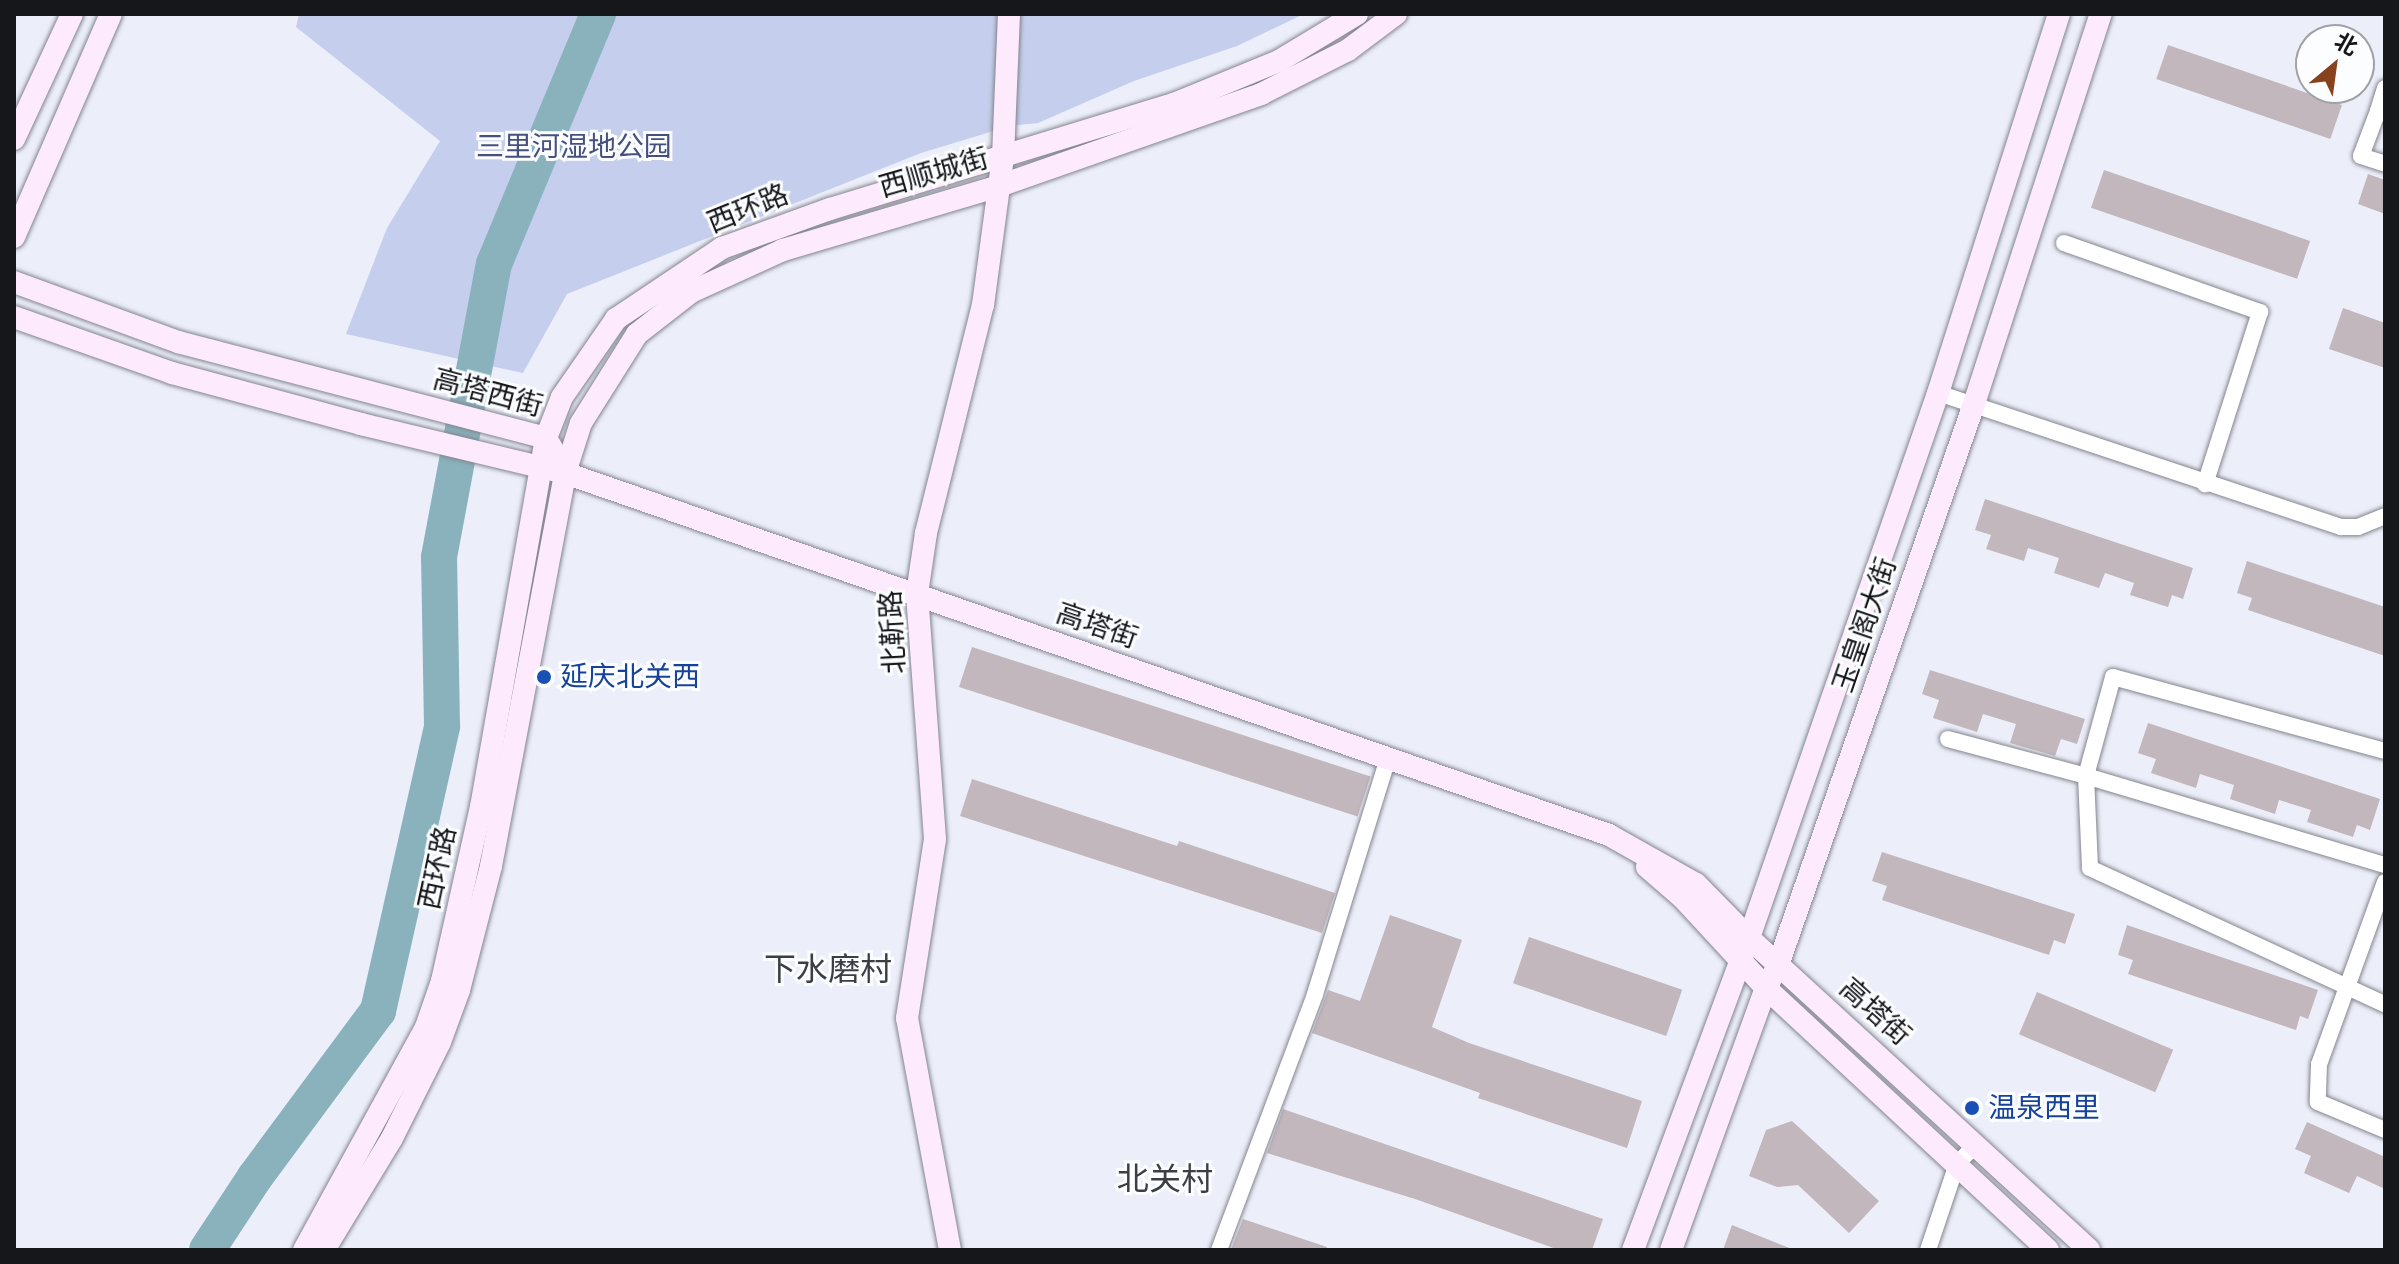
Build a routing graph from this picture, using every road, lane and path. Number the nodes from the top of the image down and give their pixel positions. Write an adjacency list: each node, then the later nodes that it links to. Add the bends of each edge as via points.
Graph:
1 (72, 14): 10 (street)
2 (111, 14): 14 (street)
3 (1009, 14): 11 (street, 北靳路)
4 (1357, 14): 11 (street, 西顺城街, via 1279,61 1174,104)
5 (1396, 14): 13 (street, 西顺城街, via 1348,50 1261,94)
6 (2059, 14): 18 (street, 玉皇阁大街)
7 (2101, 14): 19 (street, 玉皇阁大街)
8 (2385, 88): 9 (street)
9 (2382, 113): 12 (street, via 2361,156)
10 (14, 139)
11 (1003, 157): 13 (street, 北靳路); 20 (street, 西环路, via 722,248 616,319 562,397)
12 (2385, 164)
13 (999, 186): 22 (street, 西顺城街, via 783,250 691,292 637,334 581,423); 25 (street, 北靳路, via 983,305 926,533)
14 (14, 237)
15 (2064, 243): 23 (street, via 2260,312)
16 (14, 282): 20 (street, 高塔西街, via 178,342)
17 (14, 317): 21 (street, via 172,373)
18 (1938, 393): 19 (street); 33 (street, 玉皇阁大街)
19 (1974, 404): 23 (street); 35 (street, 玉皇阁大街)
20 (546, 438): 21 (street, 西环路); 22 (street, 高塔西街)
21 (539, 468): 22 (street); 42 (street, 西环路, via 481,807 442,981 426,1027)
22 (565, 473): 25 (street, 高塔街); 43 (street, 西环路, via 491,866 459,990 440,1042 392,1138)
23 (2205, 484): 24 (street, via 2341,527 2358,527)
24 (2385, 516)
25 (917, 594): 28 (street, 高塔街); 44 (street, 北靳路, via 935,839 907,1018)
26 (1948, 739): 29 (street)
27 (2385, 751): 29 (street, via 2113,677)
28 (1388, 758): 30 (street, 高塔街); 45 (street, via 1315,994)
29 (2086, 776): 31 (street); 36 (street, via 2090,868)
30 (1609, 835): 33 (street, 高塔街, via 1696,884); 34 (street, 高塔街, via 1683,898)
31 (2385, 865)
32 (2385, 882): 36 (street)
33 (1749, 938): 34 (street, 玉皇阁大街); 35 (street, 高塔街)
34 (1740, 960): 37 (street, 高塔街); 46 (street, 玉皇阁大街)
35 (1778, 965): 37 (street, 玉皇阁大街); 40 (street, 高塔街)
36 (2347, 987): 38 (street); 39 (street, via 2319,1064 2318,1102)
37 (1766, 988): 41 (street, 高塔街); 47 (street, 玉皇阁大街)
38 (2385, 1004)
39 (2385, 1130)
40 (1976, 1144): 41 (street); 50 (street, 高塔街)
41 (1957, 1164): 48 (street); 49 (street, 高塔街)
42 (304, 1250)
43 (324, 1250)
44 (950, 1250)
45 (1219, 1250)
46 (1633, 1250)
47 (1671, 1250)
48 (1928, 1250)
49 (2048, 1250)
50 (2089, 1250)

